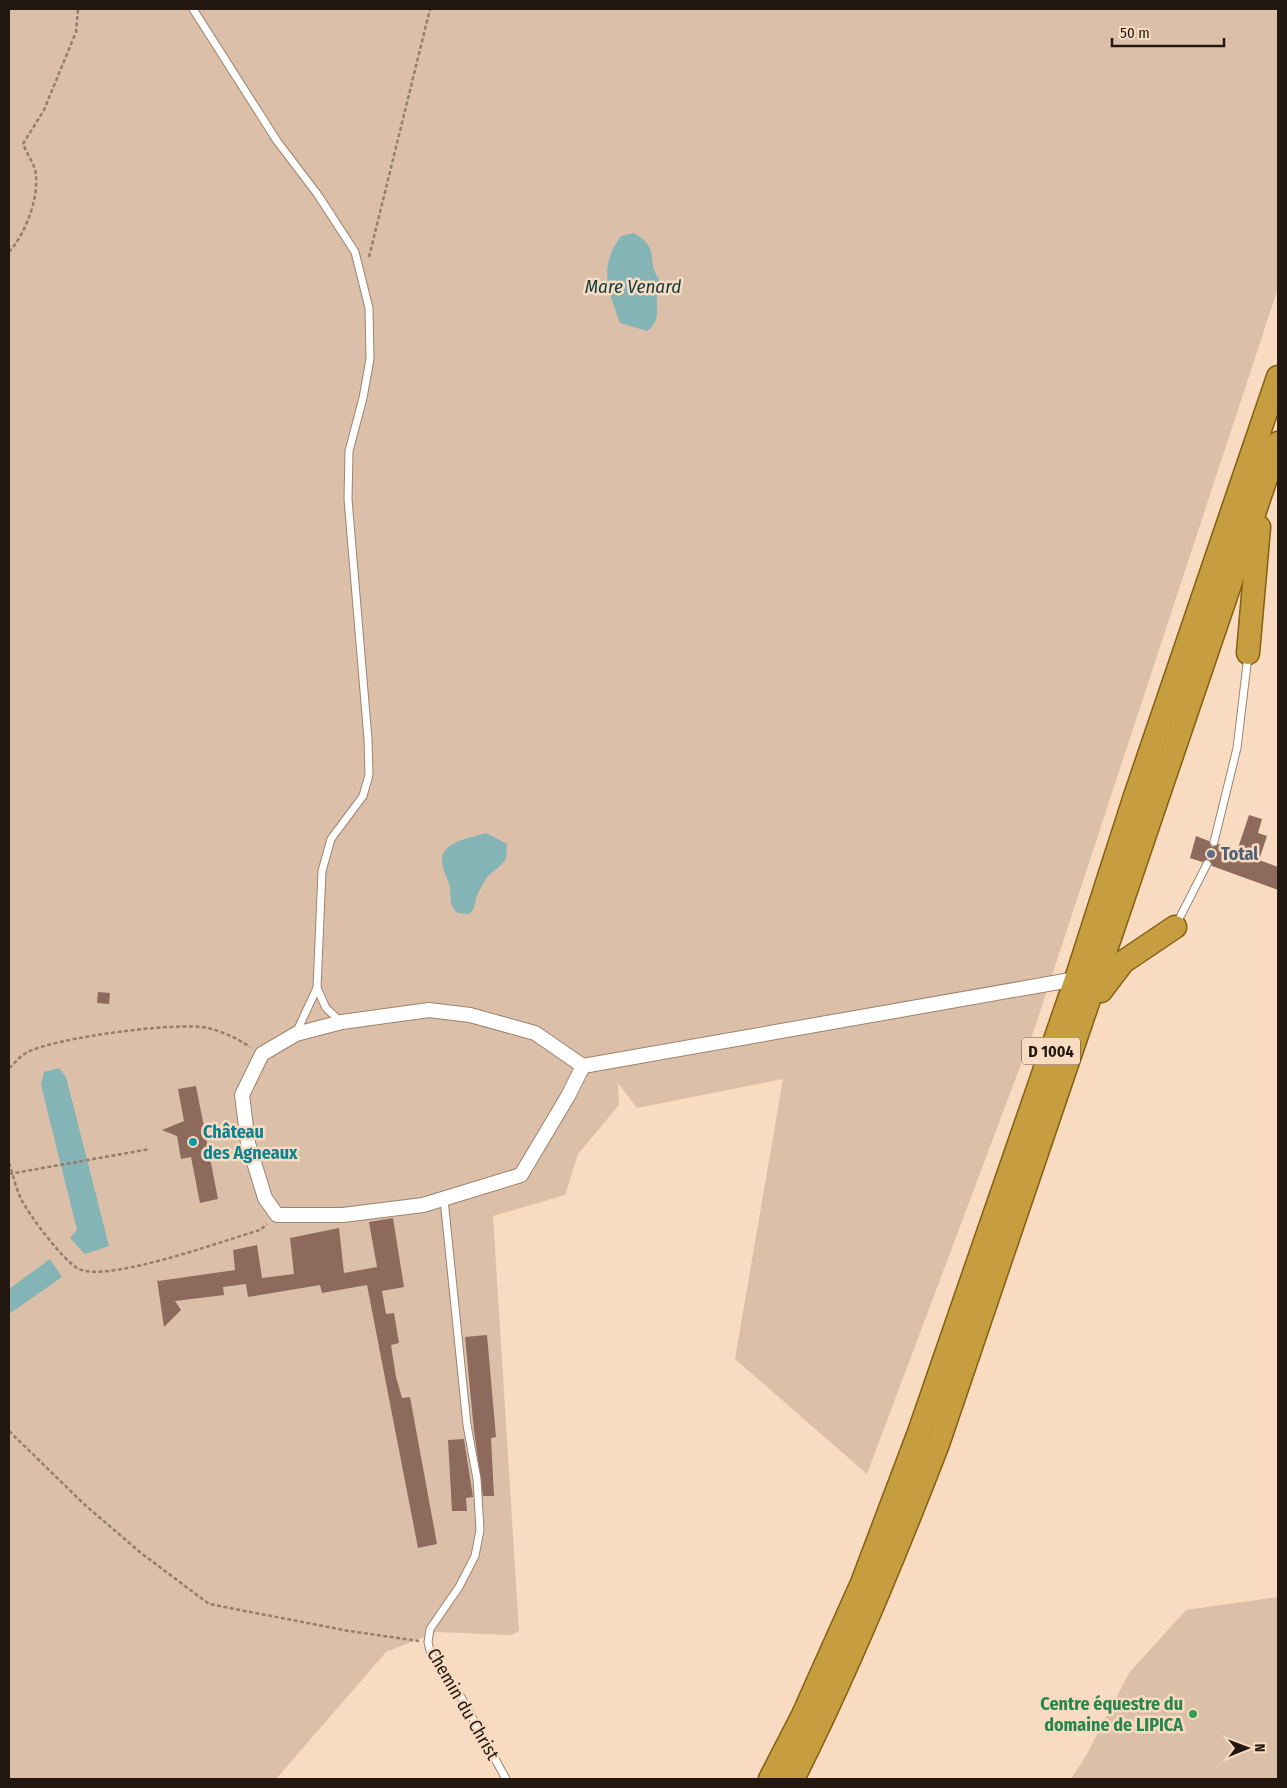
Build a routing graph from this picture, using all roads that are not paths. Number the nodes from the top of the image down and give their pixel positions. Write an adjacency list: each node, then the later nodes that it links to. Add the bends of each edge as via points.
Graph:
1 (193, 9): 10 (lane, via 277,140 355,252 369,308 370,359 349,451 348,499 369,775 363,796 331,839 322,871)
2 (1278, 377): 9 (highway, D 1004)
3 (1278, 444): 4 (highway, D 1004)
4 (1262, 492): 5 (highway); 11 (highway, D 1004)
5 (1248, 654): 6 (lane, via 1237,748)
6 (1214, 842)
7 (1207, 864): 8 (lane)
8 (1175, 928): 11 (highway, via 1123,962)
9 (1076, 979): 14 (street); 17 (highway, D 1004, via 918,1435 862,1583 802,1717)
10 (317, 988): 12 (lane, via 326,1008); 13 (lane)
11 (1088, 1008): 18 (highway, D 1004, via 938,1444 884,1584)
12 (342, 1022): 13 (street); 14 (street, via 429,1010 470,1016 535,1033)
13 (296, 1034): 15 (street, via 262,1054 242,1095 248,1143 266,1198 277,1215 343,1214 423,1205)
14 (584, 1066): 15 (street, via 521,1175)
15 (444, 1199): 16 (lane, Chemin du Christ, via 480,1521 475,1556 459,1587 430,1629 428,1642 432,1655 462,1697)
16 (506, 1779)
17 (770, 1779)
18 (793, 1779)

